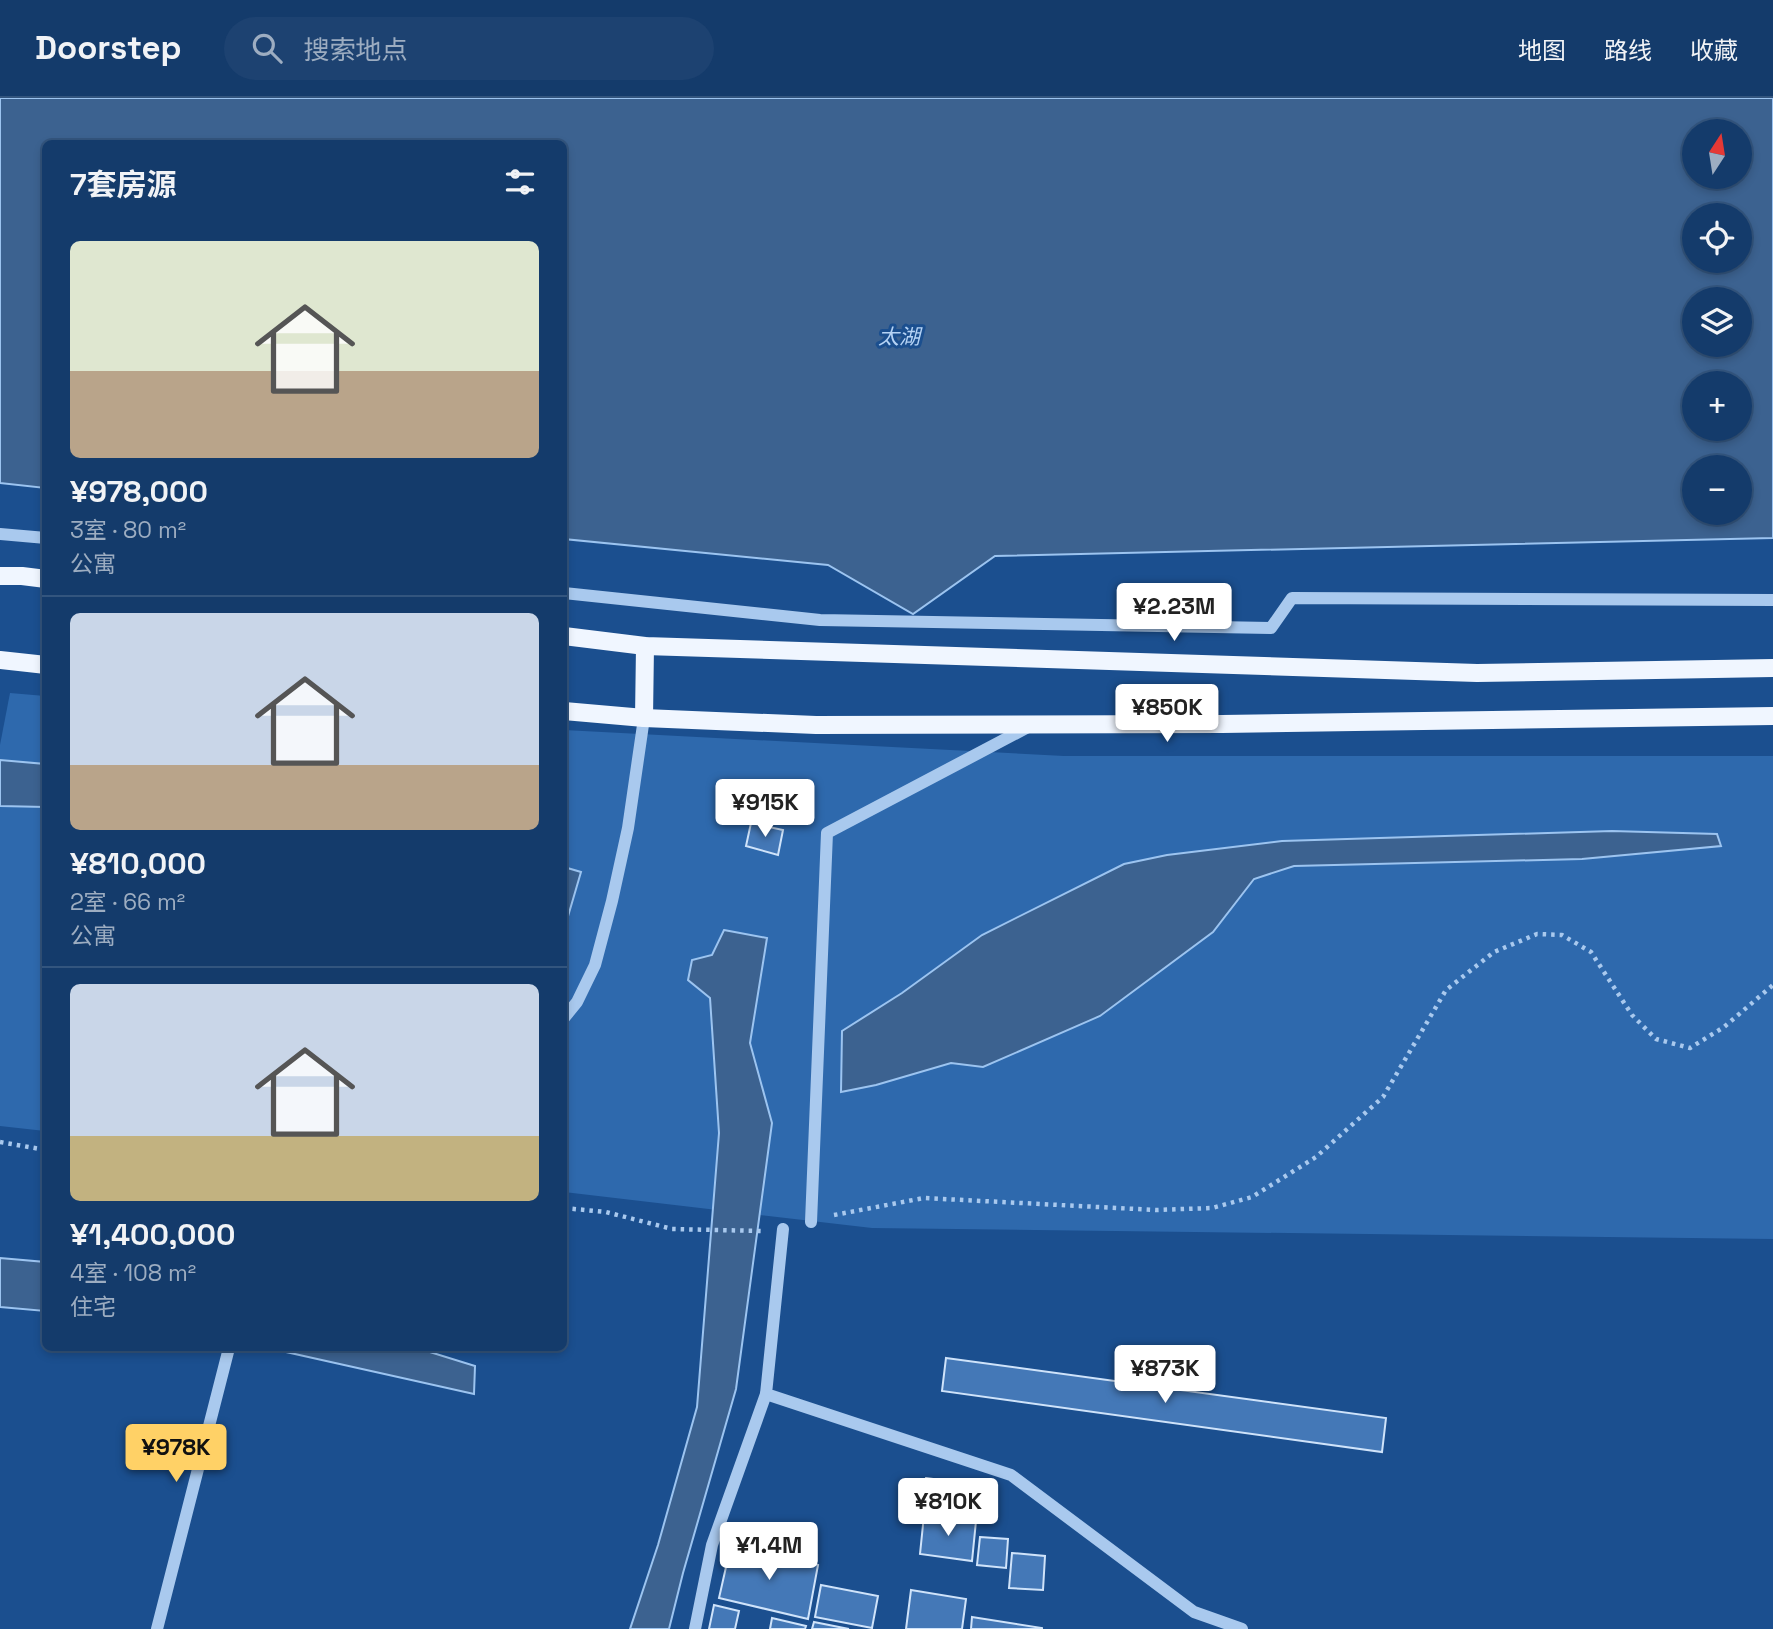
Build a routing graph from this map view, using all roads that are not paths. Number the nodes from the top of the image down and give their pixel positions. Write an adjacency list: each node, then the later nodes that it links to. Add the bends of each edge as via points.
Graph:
1 (0, 534): 2 (street)
2 (42, 538)
3 (0, 576): 4 (main road)
4 (42, 579)
5 (567, 593): 6 (street, via 820,621 1271,628 1292,598)
6 (1773, 600)
7 (567, 636): 8 (main road)
8 (645, 646): 11 (main road, via 1476,673); 14 (main road)
9 (0, 660): 10 (main road)
10 (42, 664)
11 (1773, 668)
12 (567, 711): 14 (main road)
13 (1773, 716): 15 (main road)
14 (644, 718): 15 (main road, via 816,725); 16 (street, via 612,901 595,965)
15 (1034, 724): 17 (street, via 827,833)
16 (567, 1014)
17 (811, 1222)
18 (777, 1230): 20 (street)
19 (228, 1351): 21 (street)
20 (765, 1394): 22 (street, via 712,1545); 23 (street, via 1011,1475 1194,1612)
21 (157, 1629)
22 (695, 1629)
23 (1242, 1629)

